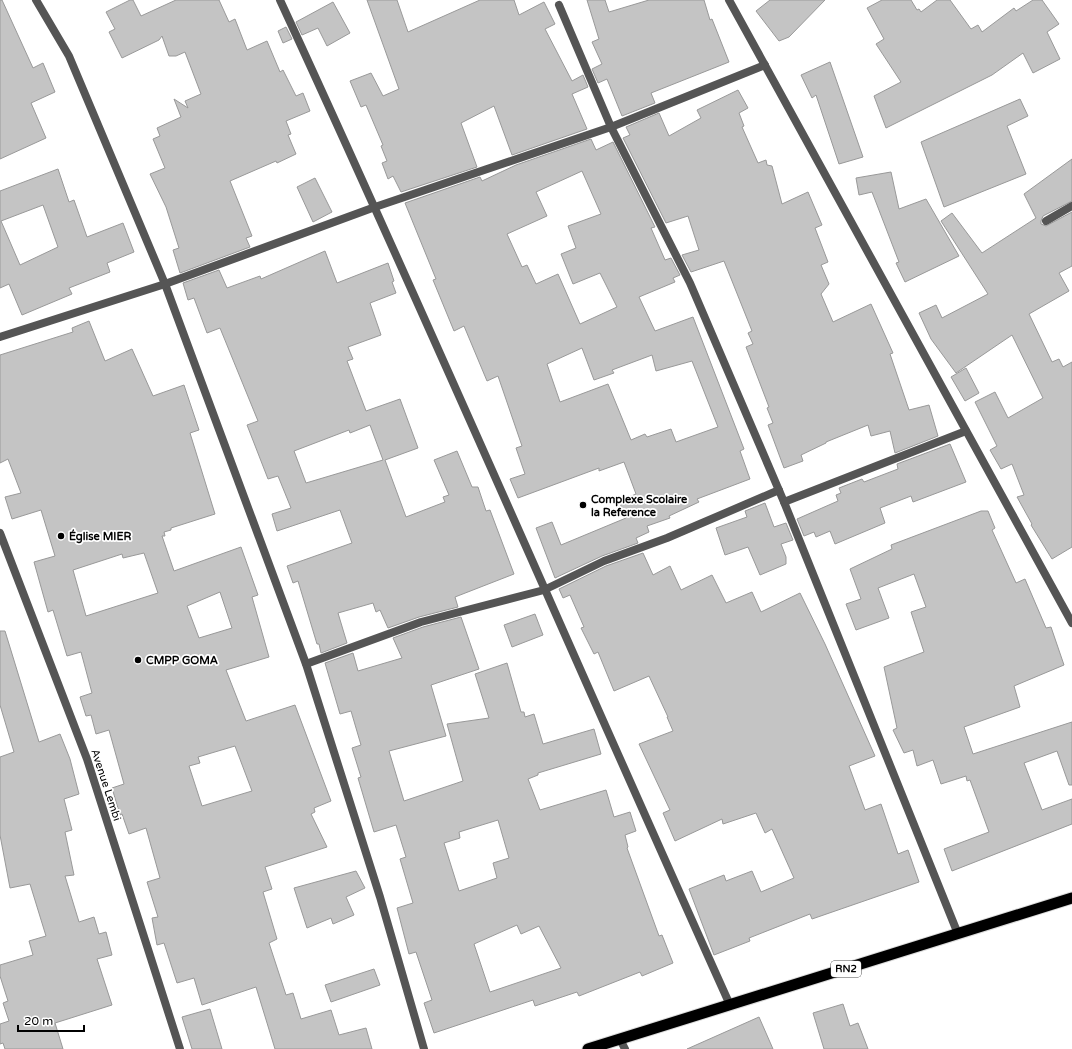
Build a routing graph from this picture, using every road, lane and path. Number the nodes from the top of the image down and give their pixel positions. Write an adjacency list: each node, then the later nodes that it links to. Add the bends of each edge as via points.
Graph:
1 (36, 0): 10 (street, via 73,63)
2 (280, 0): 8 (street)
3 (729, 0): 5 (street)
4 (559, 4): 6 (street)
5 (765, 65): 6 (street); 12 (street)
6 (611, 127): 8 (street); 13 (street, via 690,283)
7 (1072, 206): 9 (street)
8 (375, 207): 10 (street); 16 (street)
9 (1046, 221)
10 (165, 284): 11 (street); 18 (street)
11 (0, 337)
12 (966, 431): 14 (street); 17 (street)
13 (779, 490): 14 (street); 16 (street, via 667,538 604,561)
14 (784, 502): 20 (street)
15 (0, 532): 23 (street, Avenue Lembi, via 87,759)
16 (544, 590): 18 (street, via 422,622); 21 (street)
17 (1072, 624)
18 (306, 664): 24 (street, via 380,897)
19 (1072, 898): 20 (highway, RN2)
20 (958, 934): 21 (highway, RN2)
21 (730, 1005): 22 (highway, RN2)
22 (623, 1044): 25 (highway, RN2)
23 (180, 1049)
24 (424, 1049)
25 (588, 1049)

